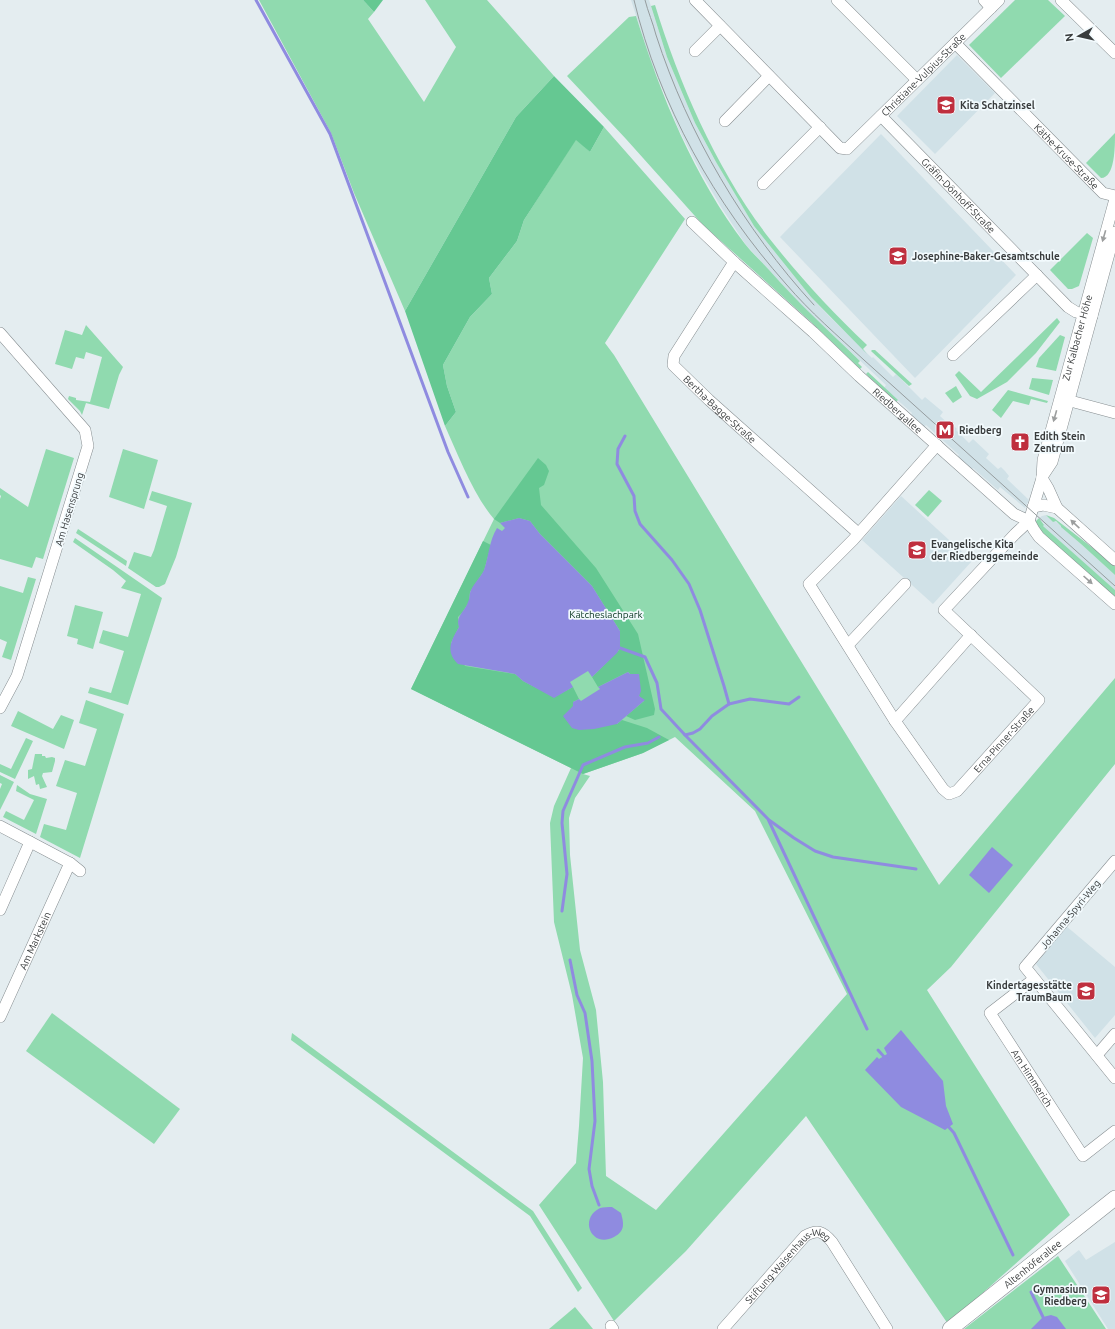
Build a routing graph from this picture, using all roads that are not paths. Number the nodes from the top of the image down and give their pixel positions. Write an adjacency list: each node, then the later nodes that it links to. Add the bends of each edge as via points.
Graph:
1 (695, 0): 5 (street)
2 (837, 0): 10 (street)
3 (1061, 0): 8 (street)
4 (991, 2): 6 (street, Christiane-Vulpius-Straße)
5 (720, 26): 7 (street); 9 (street)
6 (955, 43): 10 (street, Christiane-Vulpius-Straße); 15 (street, Käthe-Kruse-Straße, via 1103,193)
7 (694, 51)
8 (1115, 53)
9 (769, 76): 12 (street); 13 (street)
10 (917, 80): 11 (street, Christiane-Vulpius-Straße)
11 (881, 116): 13 (street, Christiane-Vulpius-Straße, via 847,149 840,148); 19 (street, Gräfin-Dönhoff-Straße)
12 (725, 121)
13 (820, 127): 14 (street)
14 (763, 184)
15 (1115, 197): 20 (street, Zur Kalbacher Höhe, one-way to 20)
16 (692, 222): 18 (street, Riedbergallee)
17 (1115, 232): 20 (street, Zur Kalbacher Höhe)
18 (734, 262): 25 (street, Riedbergallee); 30 (street, Bertha-Bagge-Straße, via 674,356 673,365)
19 (1037, 275): 20 (street, Gräfin-Dönhoff-Straße, via 1068,307); 22 (street)
20 (1087, 315): 23 (street, Zur Kalbacher Höhe)
21 (0, 333): 36 (street, Am Hasensprung, via 85,430 88,446 17,676)
22 (953, 355)
23 (1065, 400): 24 (street); 26 (street, Zur Kalbacher Höhe, via 1052,462)
24 (1115, 413)
25 (936, 445): 29 (street, Riedbergallee, via 1014,514); 30 (street, Erna-Pinner-Straße)
26 (1042, 478): 27 (street, Zur Kalbacher Höhe); 28 (street)
27 (1033, 507): 28 (street, via 1043,504); 29 (street, Zur Kalbacher Höhe)
28 (1057, 508): 31 (street, one-way to 28)
29 (1030, 521): 33 (street, one-way to 33, via 1039,537); 34 (street, Erna-Pinner-Straße, via 944,610)
30 (858, 533): 35 (street, Erna-Pinner-Straße, via 809,584)
31 (1115, 560)
32 (905, 584): 35 (street)
33 (1115, 604)
34 (971, 635): 37 (street); 37 (street, Erna-Pinner-Straße, via 1039,700 957,791 949,794)
35 (848, 645): 37 (street, Erna-Pinner-Straße)
36 (0, 708)
37 (895, 721)
38 (0, 826): 39 (street)
39 (30, 842): 41 (street); 43 (street)
40 (1115, 861): 44 (street, Johanna-Spyri-Weg, via 1025,967)
41 (70, 863): 42 (street); 45 (street, Am Markstein)
42 (80, 872)
43 (0, 910)
44 (1034, 979): 47 (street); 49 (street, Am Himmerich, via 990,1013 1083,1156)
45 (0, 1017)
46 (1115, 1034): 47 (street)
47 (1097, 1055): 48 (street)
48 (1115, 1078)
49 (1115, 1130)
50 (1115, 1198): 51 (street, Altenhöferallee)
51 (953, 1328)
52 (723, 1329): 53 (street, Stiftung-Waisenhaus-Weg, via 805,1236 819,1232 826,1234 832,1242)
53 (887, 1329)

